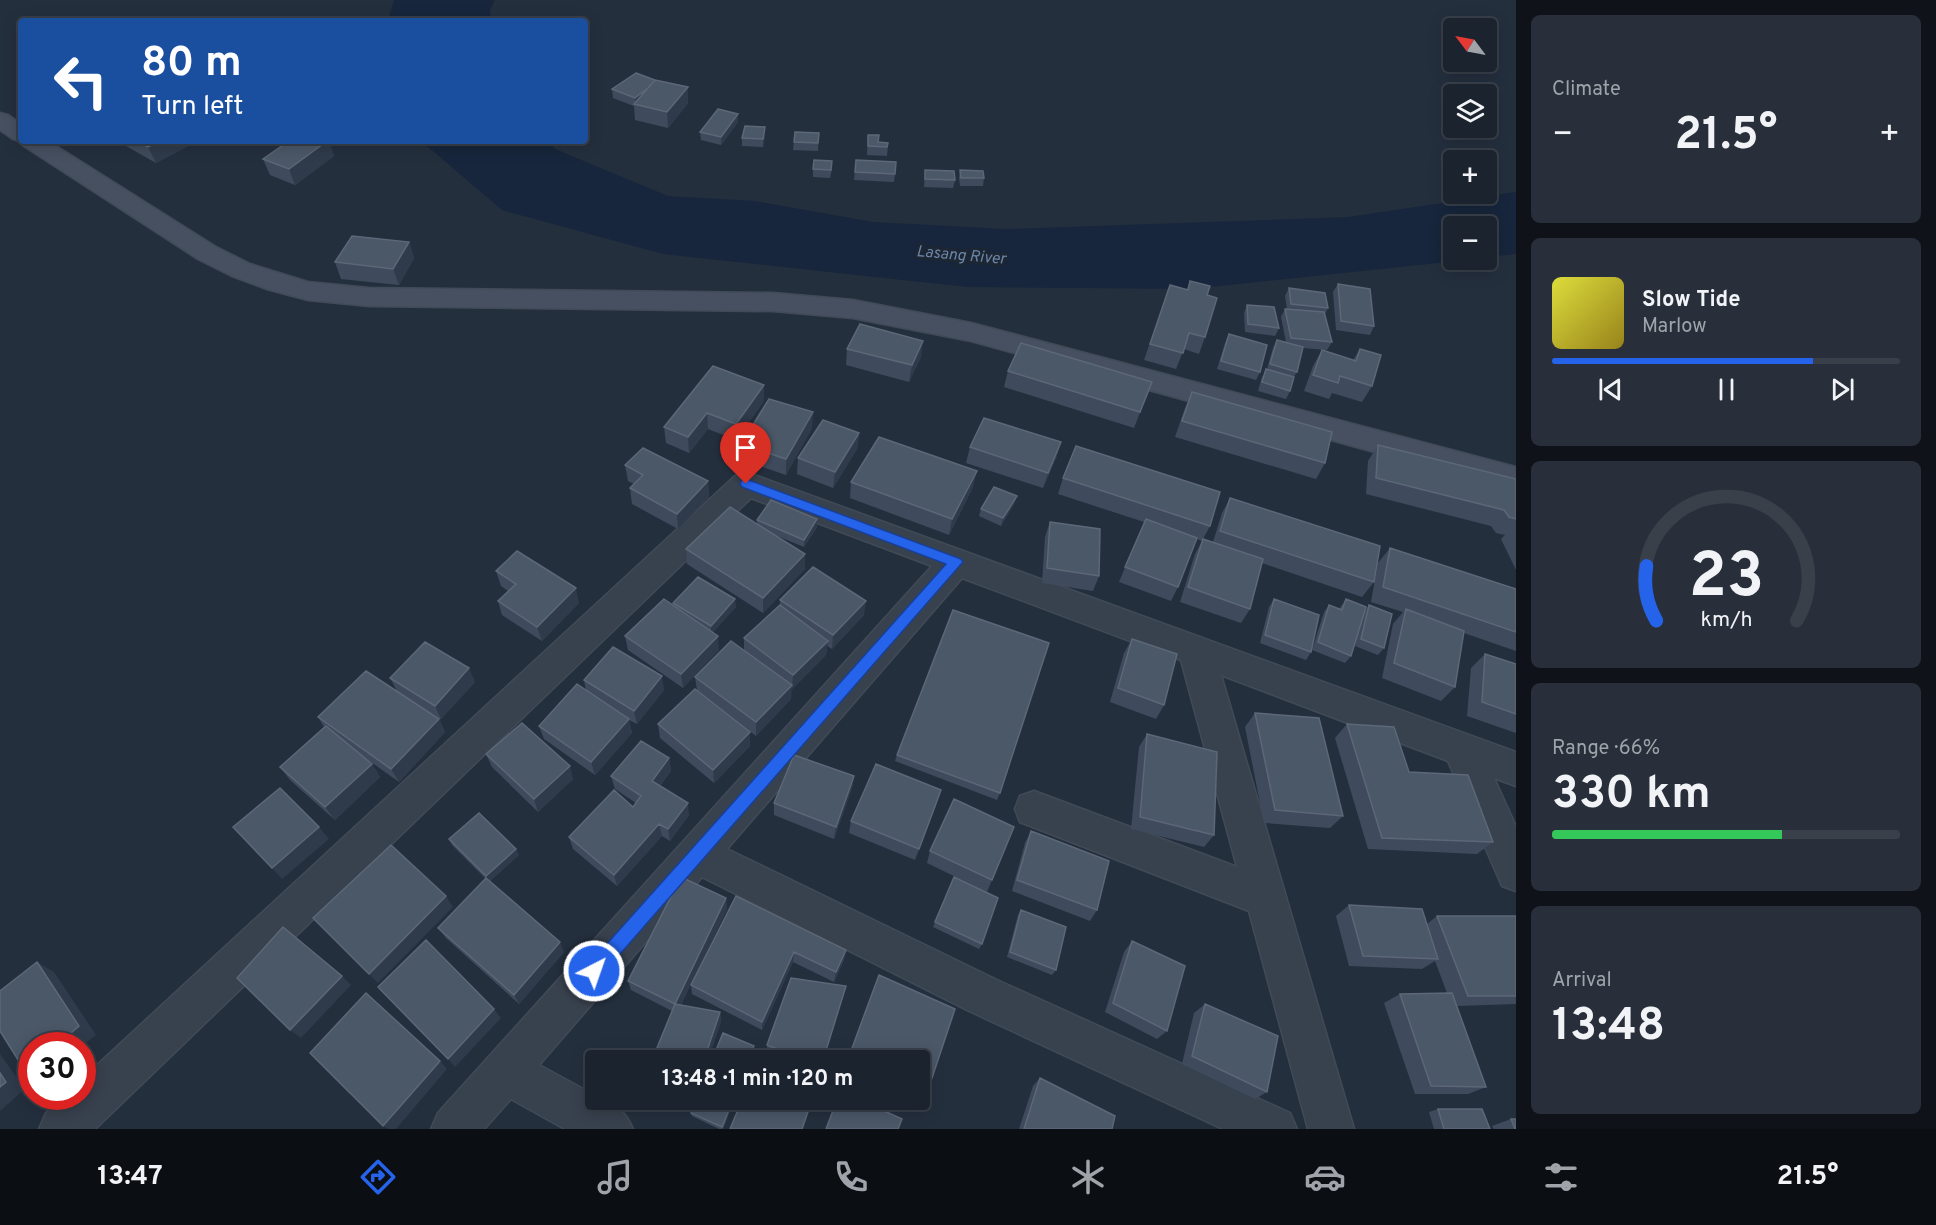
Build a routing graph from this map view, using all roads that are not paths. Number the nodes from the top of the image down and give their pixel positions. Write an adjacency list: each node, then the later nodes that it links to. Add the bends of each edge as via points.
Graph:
1 (0, 120): 2 (street)
2 (18, 132)
3 (37, 144): 4 (street, via 207,253 276,283 308,291 369,297 772,302 853,309 971,332)
4 (1516, 479)
5 (956, 562): 6 (street); 10 (street); 14 (street, via 746,484)
6 (1197, 651): 7 (street); 12 (street)
7 (1462, 749): 8 (street); 11 (street)
8 (1516, 769)
9 (1035, 809): 12 (street)
10 (697, 854): 13 (street); 17 (street, via 982,995)
11 (1516, 872)
12 (1266, 898): 18 (street)
13 (505, 1071): 15 (street); 16 (street)
14 (62, 1129)
15 (454, 1129)
16 (610, 1129)
17 (1274, 1129)
18 (1331, 1129)

